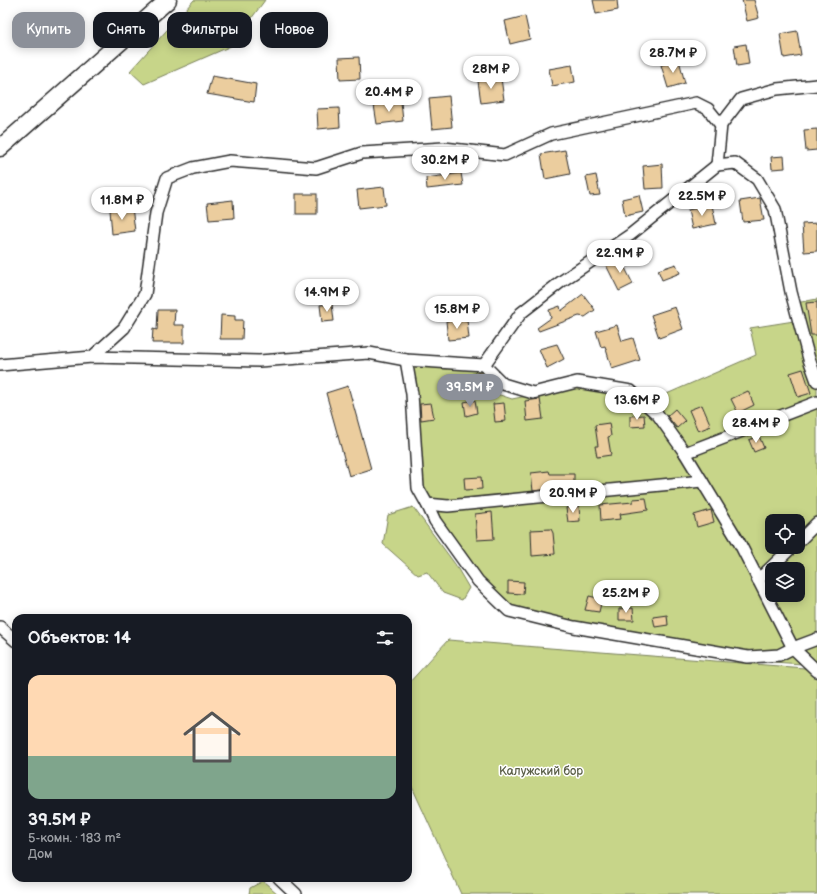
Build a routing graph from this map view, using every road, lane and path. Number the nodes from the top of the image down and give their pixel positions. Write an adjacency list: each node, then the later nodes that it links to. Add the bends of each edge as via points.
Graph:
1 (168, 0): 4 (main road)
2 (817, 85): 3 (street, via 777,89 741,99)
3 (721, 125): 5 (street); 6 (street, via 708,109 696,102 551,134 505,155 444,148 362,153 316,168 230,161 193,168 167,178 156,213 145,294 124,328)
4 (0, 148)
5 (717, 165): 9 (street, via 630,235 562,281 521,313); 10 (street, via 736,163 757,179 775,209 792,292)
6 (92, 357): 7 (street, via 259,361 369,353); 8 (street)
7 (406, 360): 9 (street); 14 (street, via 412,394 418,488)
8 (0, 365)
9 (484, 365): 12 (street, via 503,384 533,393 577,382 631,391 658,415)
10 (817, 381)
11 (817, 402): 12 (street)
12 (685, 453): 13 (street)
13 (702, 481): 14 (street, via 448,506); 18 (street, via 739,542)
14 (427, 504): 22 (street, via 435,521 478,581 509,611 574,627 748,657 779,655)
15 (817, 523): 16 (street)
16 (805, 535)
17 (785, 554): 18 (street)
18 (758, 580): 22 (street)
19 (0, 627): 20 (street)
20 (12, 638)
21 (817, 639): 22 (street)
22 (793, 648): 23 (street)
23 (817, 672)
24 (283, 882): 25 (street)
25 (296, 894)

